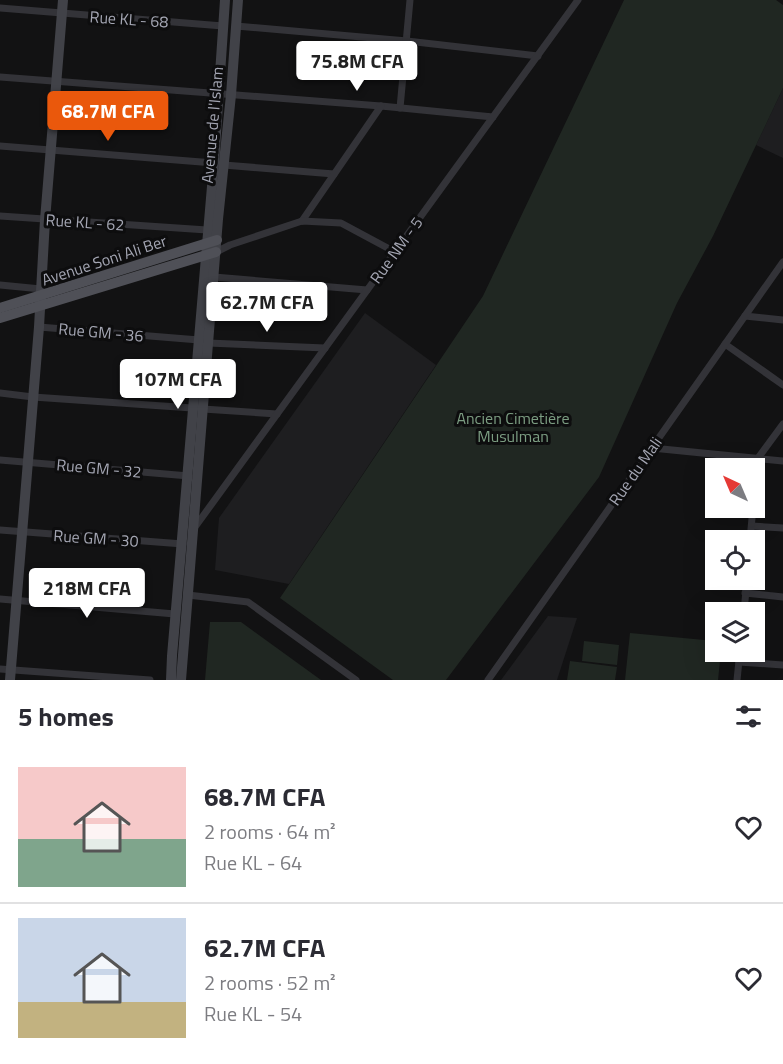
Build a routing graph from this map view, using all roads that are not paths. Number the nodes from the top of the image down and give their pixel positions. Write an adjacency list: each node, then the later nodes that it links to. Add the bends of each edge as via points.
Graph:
1 (63, 0): 7 (main road)
2 (225, 0): 8 (main road, Avenue de l'Islam)
3 (238, 0): 9 (main road, Avenue de l'Islam)
4 (410, 0): 10 (street)
5 (578, 0): 11 (street, Rue NM - 5)
6 (0, 8): 7 (street, Rue KL - 68)
7 (61, 14): 8 (street, Rue KL - 68); 13 (main road)
8 (223, 26): 14 (main road, Avenue de l'Islam)
9 (236, 26): 10 (street); 15 (main road, Avenue de l'Islam)
10 (406, 41): 11 (street); 17 (street)
11 (537, 56): 18 (street, Rue NM - 5)
12 (0, 76): 13 (street)
13 (57, 82): 14 (street); 20 (main road)
14 (219, 94): 15 (street); 21 (main road, Avenue de l'Islam)
15 (231, 95): 16 (street); 21 (main road, Avenue de l'Islam)
16 (381, 106): 17 (street); 22 (street)
17 (400, 108): 18 (street)
18 (493, 117): 29 (street, Rue NM - 5)
19 (0, 146): 20 (street)
20 (50, 150): 21 (street); 24 (main road)
21 (219, 164): 22 (street); 26 (main road, Avenue de l'Islam); 27 (main road, Avenue de l'Islam)
22 (334, 174): 25 (street)
23 (0, 216): 24 (street, Rue KL - 62)
24 (45, 220): 26 (street, Rue KL - 62); 35 (main road)
25 (302, 221): 28 (street); 29 (street, via 341,222)
26 (207, 230): 27 (main road, Avenue de l'Islam)
27 (211, 242): 28 (street); 30 (main road, Avenue de l'Islam); 35 (main road, Avenue Soni Ali Ber)
28 (230, 244): 30 (street)
29 (395, 252): 34 (street, Rue NM - 5)
30 (211, 254): 32 (main road); 35 (main road, Avenue Soni Ali Ber)
31 (783, 262): 37 (street, Rue du Mali)
32 (209, 277): 34 (street); 41 (main road)
33 (0, 285): 35 (street)
34 (367, 290): 43 (street, Rue NM - 5)
35 (40, 297): 36 (main road, Avenue Soni Ali Ber); 38 (main road, Avenue Soni Ali Ber); 40 (main road)
36 (0, 308)
37 (745, 316): 39 (street); 42 (street, Rue du Mali)
38 (0, 318)
39 (783, 320)
40 (39, 327): 41 (street, Rue GM - 36); 46 (main road)
41 (203, 341): 43 (street, Rue GM - 36); 47 (main road)
42 (725, 344): 44 (street); 50 (street, Rue du Mali)
43 (325, 348): 48 (street, Rue NM - 5)
44 (783, 385)
45 (0, 393): 46 (street)
46 (33, 397): 47 (street); 55 (main road)
47 (198, 408): 48 (street); 56 (main road)
48 (277, 414): 60 (street, Rue NM - 5)
49 (783, 424): 51 (street)
50 (652, 448): 51 (street); 80 (street, Rue du Mali)
51 (758, 458)
52 (765, 459): 54 (street)
53 (0, 460): 55 (street, Rue GM - 32)
54 (783, 460)
55 (28, 462): 56 (street, Rue GM - 32); 63 (main road)
56 (192, 476): 60 (main road); 64 (main road)
57 (752, 518): 58 (street)
58 (752, 526): 59 (street); 62 (street)
59 (783, 528)
60 (193, 529): 64 (main road)
61 (0, 530): 63 (street, Rue GM - 30)
62 (751, 530)
63 (22, 532): 64 (street, Rue GM - 30); 70 (main road)
64 (187, 544): 67 (main road); 72 (main road)
65 (745, 590): 66 (street)
66 (745, 593): 68 (street); 71 (street)
67 (188, 595): 78 (main road); 79 (street, via 248,602)
68 (783, 597)
69 (0, 599): 70 (street)
70 (16, 600): 72 (street); 75 (main road)
71 (745, 602)
72 (176, 614): 77 (main road)
73 (739, 662): 74 (street); 81 (street)
74 (783, 665)
75 (7, 673): 76 (street)
76 (150, 680)
77 (171, 680)
78 (181, 680)
79 (356, 680)
80 (488, 680)
81 (737, 680)

